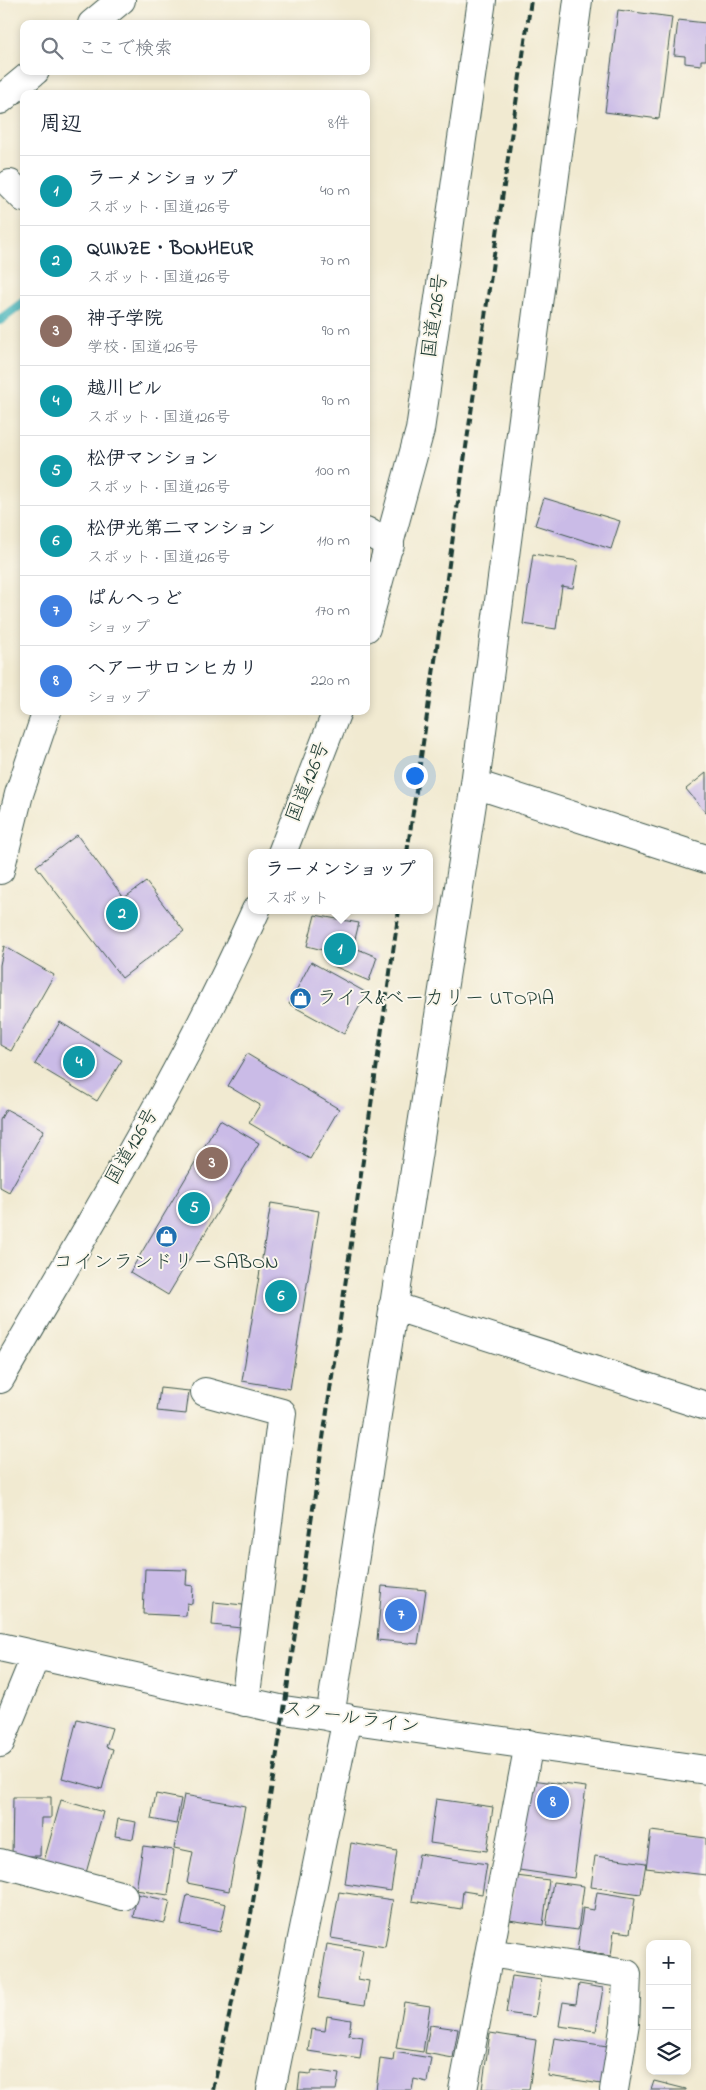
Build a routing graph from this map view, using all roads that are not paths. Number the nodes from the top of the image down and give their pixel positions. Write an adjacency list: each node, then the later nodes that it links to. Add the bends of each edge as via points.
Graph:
1 (121, 0): 4 (main road)
2 (482, 0): 8 (main road, 国道126号, via 420,430)
3 (578, 0): 12 (main road)
4 (97, 20)
5 (30, 75): 6 (main road)
6 (0, 100)
7 (370, 532): 8 (main road)
8 (390, 545): 9 (main road, 国道126号)
9 (370, 614)
10 (46, 715): 15 (main road, via 19,794)
11 (335, 715): 13 (main road, 国道126号)
12 (475, 784): 14 (main road); 17 (main road)
13 (284, 849)
14 (706, 859)
15 (0, 870)
16 (254, 914): 18 (main road, 国道126号, via 227,975 171,1082)
17 (393, 1306): 20 (main road); 24 (main road)
18 (0, 1379)
19 (205, 1392): 23 (main road, via 282,1413)
20 (706, 1406)
21 (0, 1647): 22 (main road, スクールライン)
22 (36, 1655): 23 (main road, スクールライン); 25 (main road)
23 (245, 1702): 24 (main road, スクールライン)
24 (338, 1718): 26 (main road, スクールライン); 31 (main road)
25 (0, 1743)
26 (529, 1744): 27 (main road, スクールライン); 30 (main road)
27 (706, 1770)
28 (0, 1863): 29 (main road)
29 (123, 1896)
30 (489, 1953): 32 (main road); 33 (main road, via 627,1974 625,2023)
31 (271, 2090)
32 (463, 2090)
33 (614, 2090)

